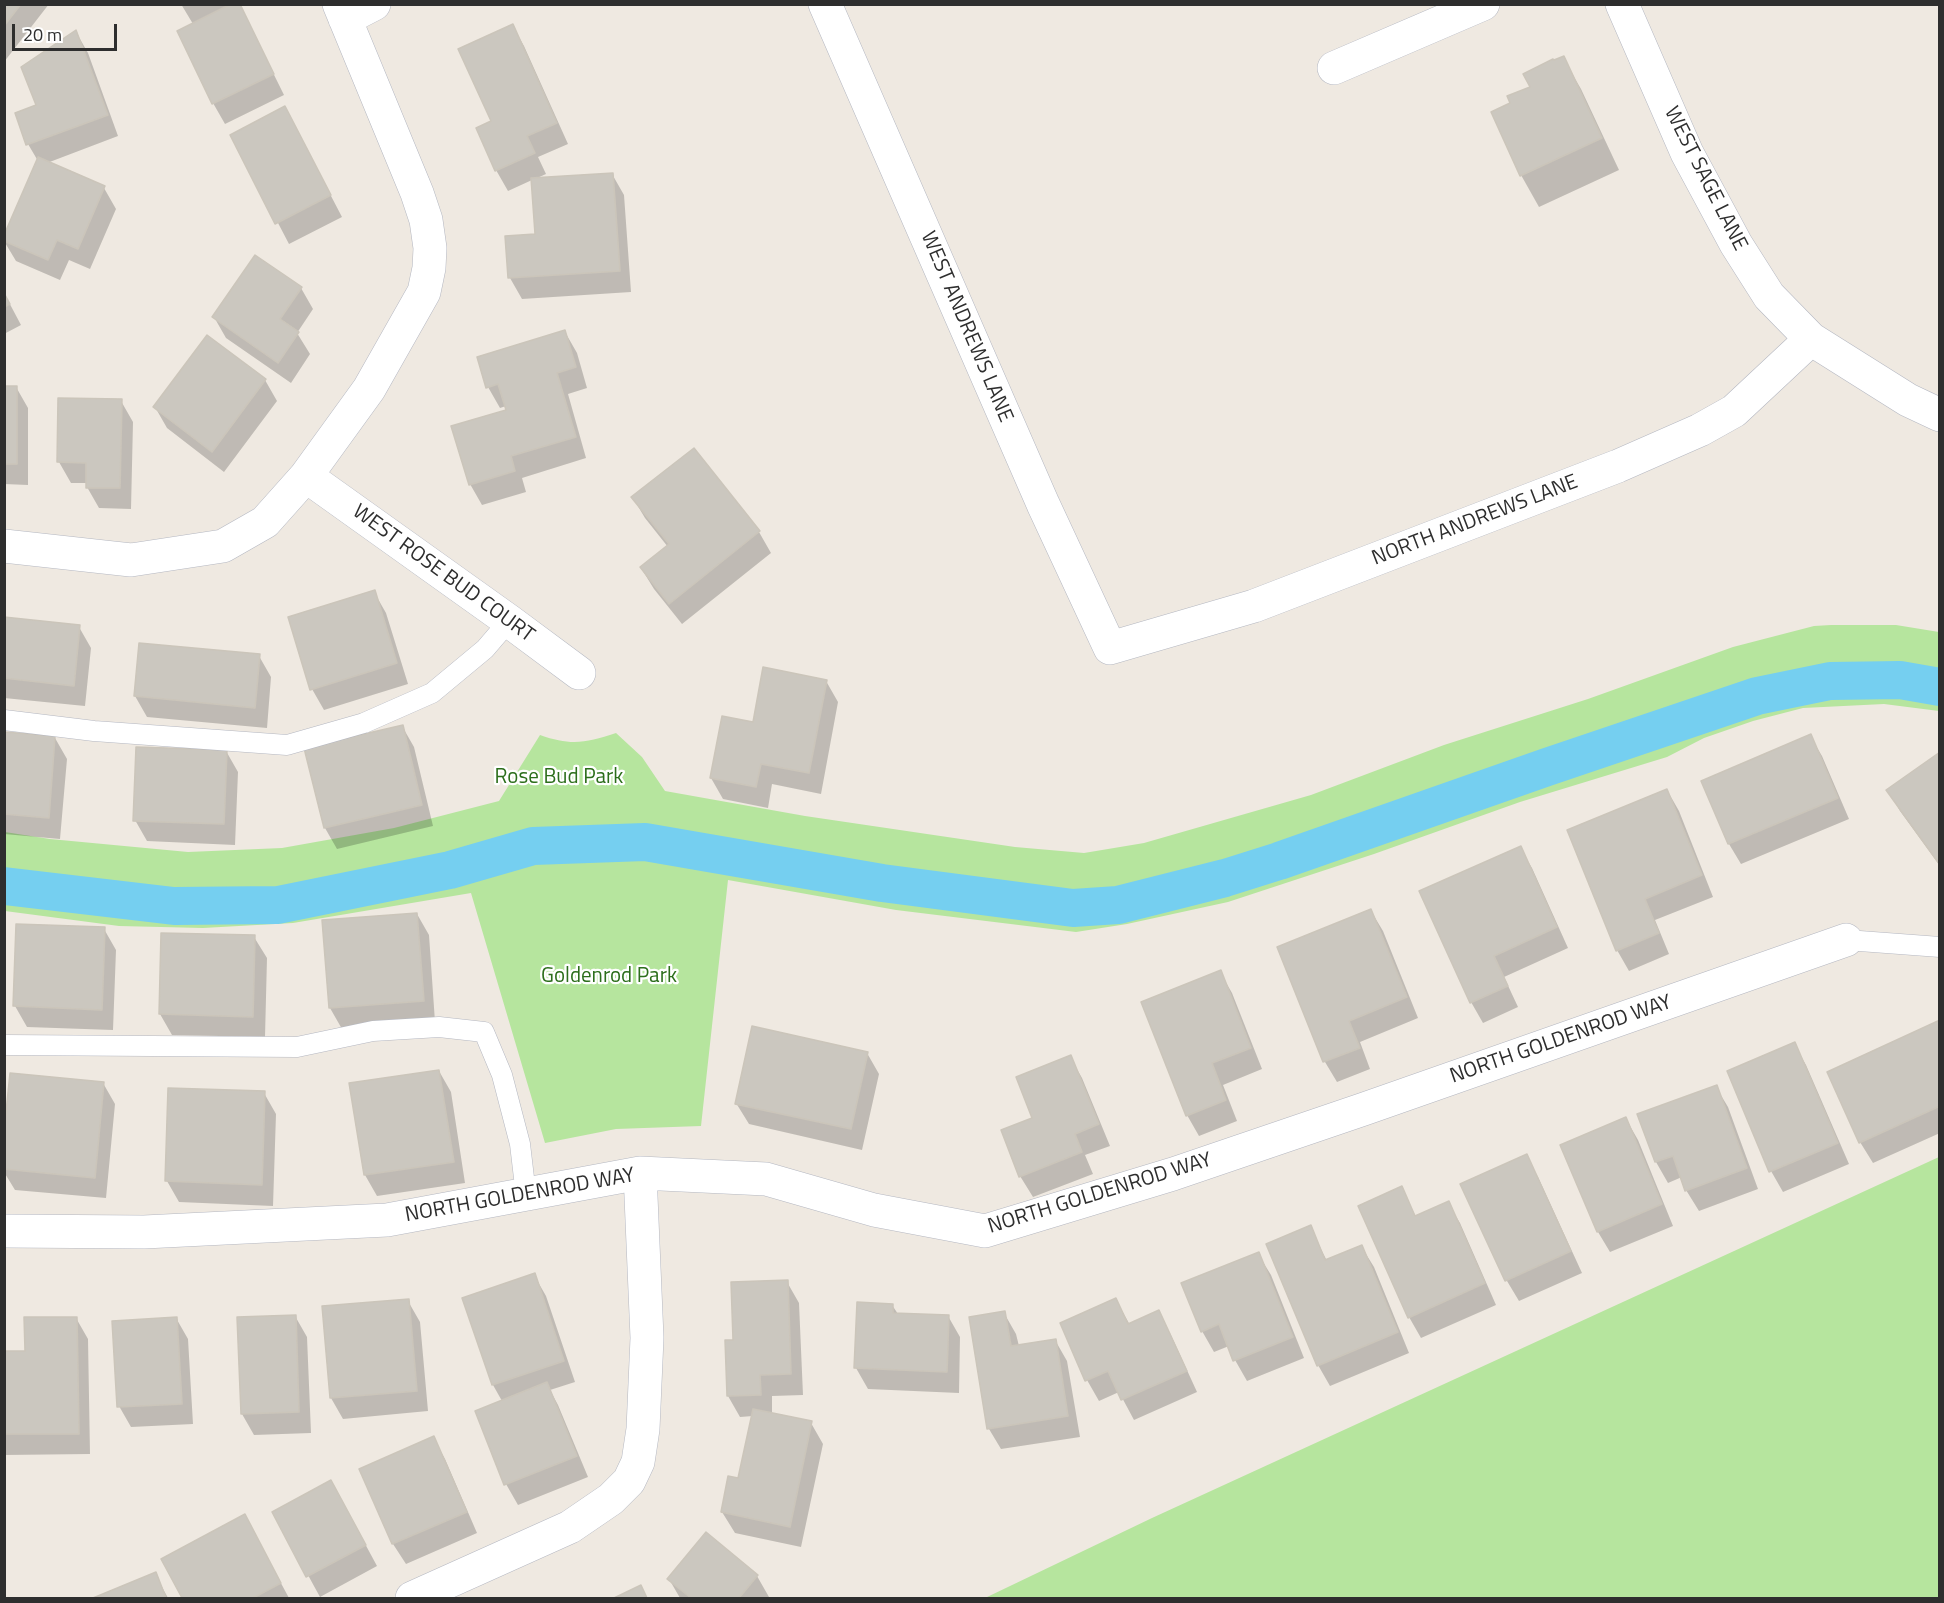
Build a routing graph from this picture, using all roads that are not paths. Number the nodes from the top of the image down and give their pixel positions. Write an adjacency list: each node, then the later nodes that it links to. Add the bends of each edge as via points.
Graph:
1 (374, 4): 5 (street)
2 (825, 4): 12 (street, WEST ANDREWS LANE)
3 (1483, 4): 6 (street)
4 (1622, 4): 7 (street, WEST SAGE LANE, via 1687,153 1736,244 1769,296)
5 (342, 12): 9 (street, via 417,193 426,220 429,268 423,292 369,389)
6 (1334, 68)
7 (1811, 339): 8 (street, WEST SAGE LANE, via 1908,400); 12 (street, NORTH ANDREWS LANE, via 1734,411 1618,466 1254,606)
8 (1940, 415)
9 (306, 476): 10 (street, via 265,522 223,546 131,560); 11 (street, WEST ROSE BUD COURT)
10 (4, 546)
11 (509, 621): 13 (street, WEST ROSE BUD COURT); 14 (lane, via 485,649 432,693 364,723 287,744 94,731)
12 (1110, 648)
13 (579, 673)
14 (4, 720)
15 (1846, 940): 16 (lane); 18 (street, NORTH GOLDENROD WAY, via 1365,1109 985,1231 874,1210 766,1179)
16 (1940, 947)
17 (4, 1045): 19 (lane, via 297,1047 373,1030 439,1027 484,1032 502,1075 520,1144)
18 (640, 1173): 19 (street, NORTH GOLDENROD WAY); 21 (street, via 647,1338 643,1429 638,1462 629,1481 611,1499 570,1527)
19 (526, 1195): 20 (street, NORTH GOLDENROD WAY, via 387,1220 144,1232)
20 (4, 1231)
21 (412, 1599)

